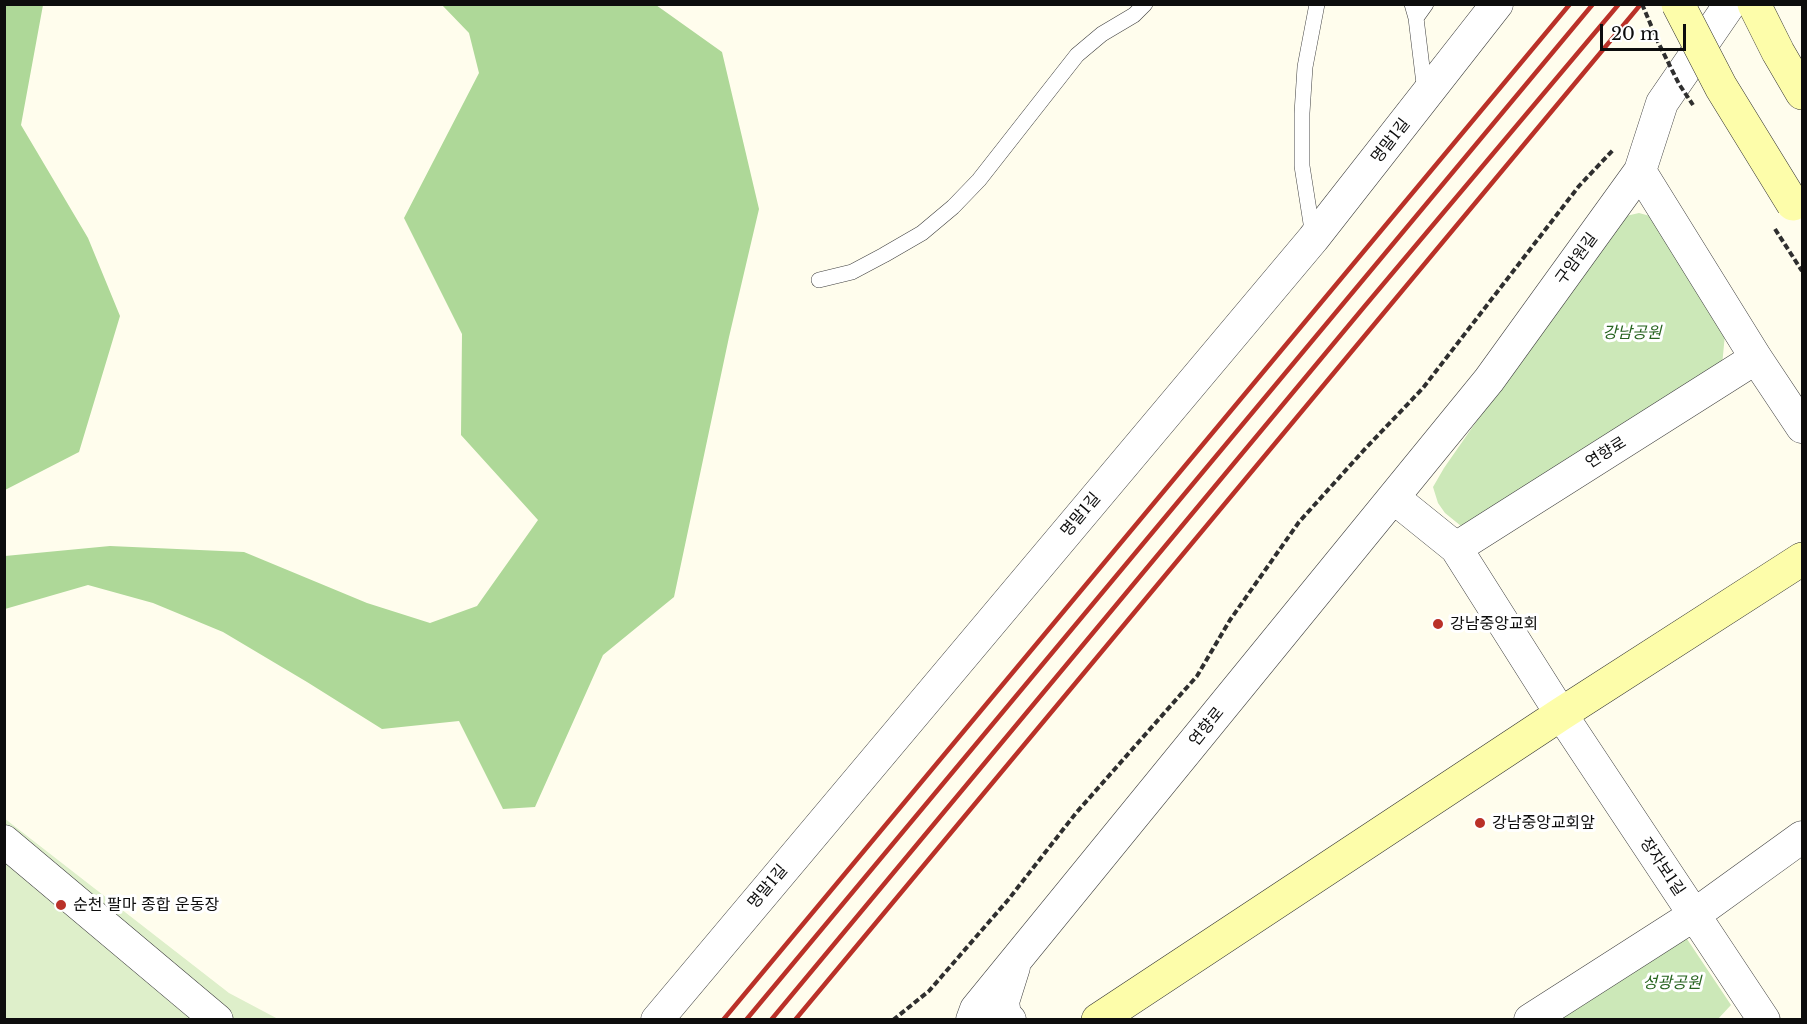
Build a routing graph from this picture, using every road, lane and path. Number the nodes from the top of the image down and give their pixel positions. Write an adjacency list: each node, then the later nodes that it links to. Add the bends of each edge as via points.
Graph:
1 (1145, 4): 15 (lane, via 1077,55 953,207 922,233 884,255 852,272)
2 (1317, 4): 13 (lane, via 1305,67 1302,113 1302,166)
3 (1426, 4): 8 (lane)
4 (1497, 4): 10 (street, 명말1길)
5 (1678, 4): 12 (main road, bridge)
6 (1730, 4): 11 (street, 구암원길, via 1662,103)
7 (1754, 4): 9 (main road)
8 (1414, 11): 10 (lane)
9 (1803, 93)
10 (1425, 96): 13 (street, 명말1길)
11 (1641, 171): 16 (street); 18 (street, 구암원길, via 1489,380)
12 (1789, 215): 14 (path)
13 (1313, 239): 29 (street, 명말1길)
14 (1803, 271)
15 (819, 280)
16 (1756, 358): 17 (street); 19 (street, 연향로)
17 (1803, 427)
18 (1394, 498): 19 (street); 25 (street, 연향로)
19 (1456, 548): 21 (street)
20 (1803, 559): 21 (main road)
21 (1561, 714): 24 (street, 장자보1길); 27 (main road)
22 (1803, 837): 24 (street)
23 (4, 841): 28 (street)
24 (1694, 915): 26 (street, 장자보1길); 32 (street)
25 (1016, 960): 30 (street, 연향로, via 976,1009); 31 (street, via 1004,1002 1005,1015)
26 (1750, 1013)
27 (1096, 1017)
28 (217, 1020)
29 (657, 1020)
30 (972, 1020)
31 (1010, 1020)
32 (1530, 1020)

